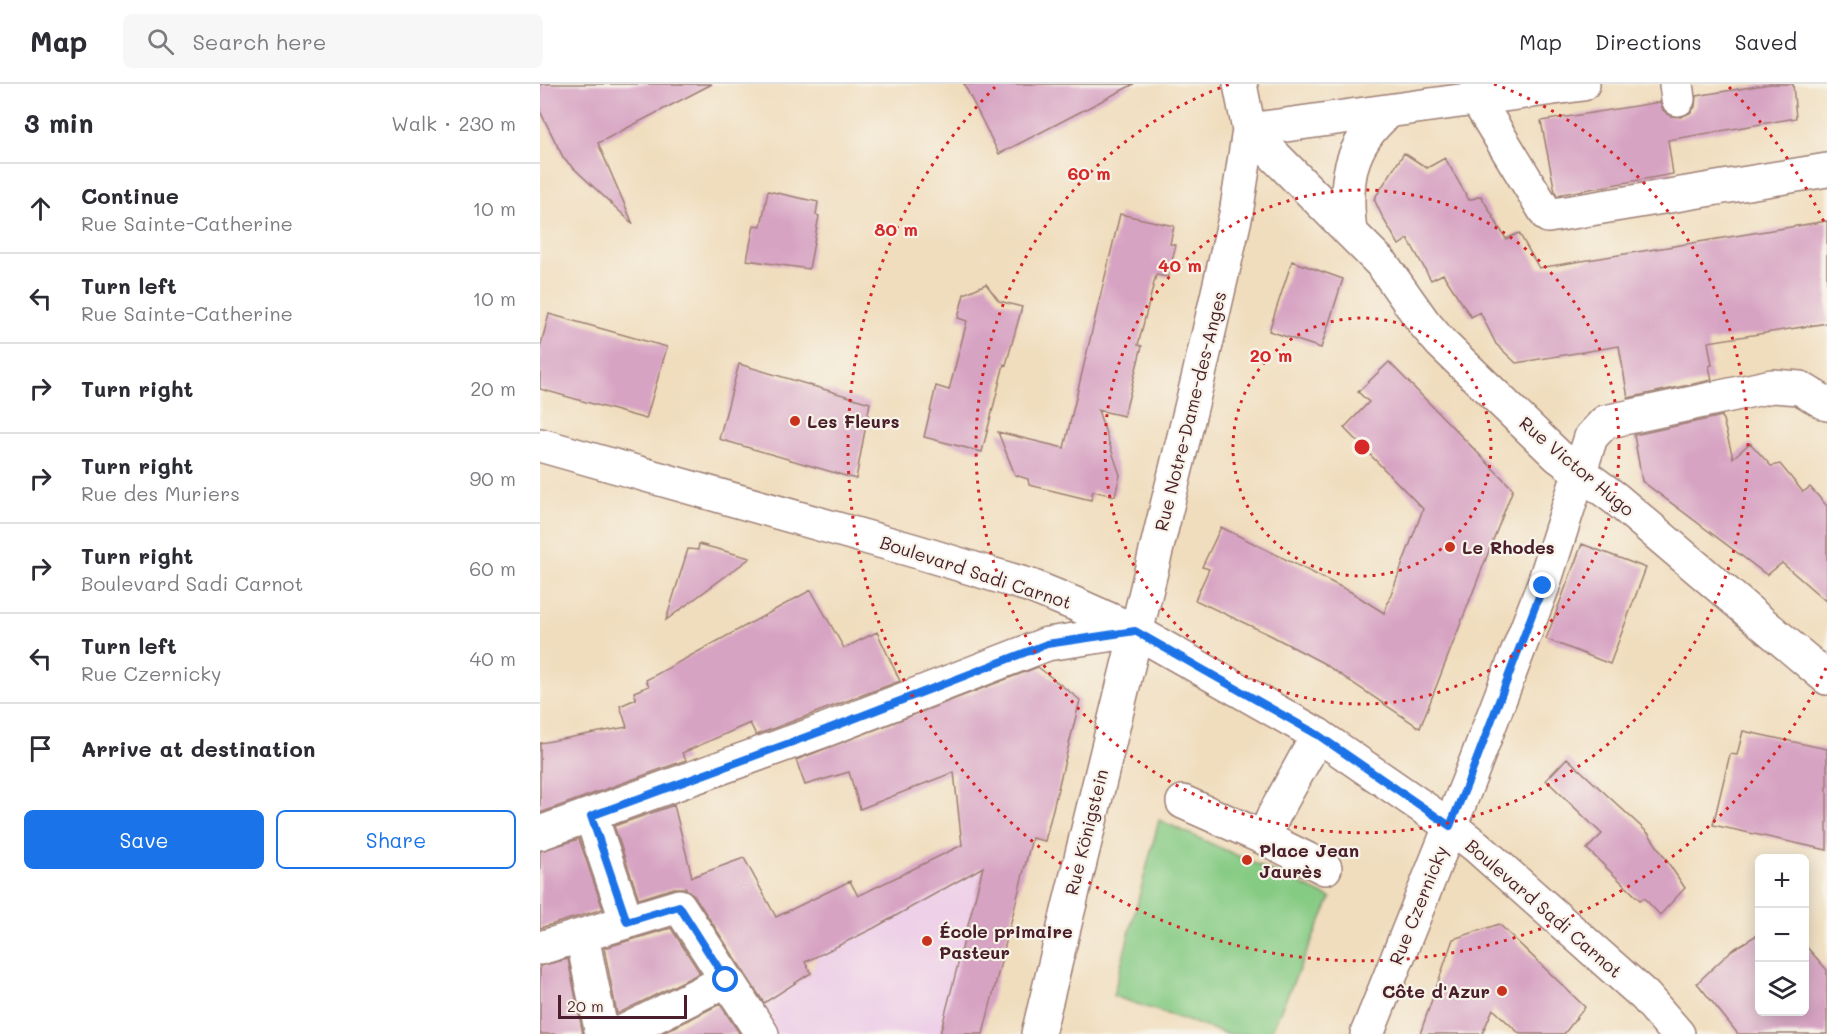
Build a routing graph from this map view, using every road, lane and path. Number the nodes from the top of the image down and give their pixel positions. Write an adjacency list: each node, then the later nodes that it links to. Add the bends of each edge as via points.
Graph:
1 (1240, 84): 5 (street, Rue Notre-Dame-des-Anges)
2 (1583, 84): 3 (street)
3 (1476, 98): 4 (street); 6 (street, via 1548,216)
4 (1388, 112): 5 (street); 7 (street, via 1372,125 1356,151 1348,180)
5 (1249, 130): 7 (street, Rue Victor Hugo); 11 (street, Rue Notre-Dame-des-Anges, via 1229,247)
6 (1827, 170)
7 (1350, 232): 10 (street, Rue Victor Hugo, via 1383,265 1441,343 1558,456)
8 (1826, 402): 10 (street, Rue Czernicky, via 1800,388 1772,386 1605,422 1591,437)
9 (540, 446): 11 (street, Boulevard Sadi Carnot, via 1031,586)
10 (1580, 472): 12 (street, Rue Victor Hugo); 16 (street, Rue Czernicky, via 1543,586)
11 (1135, 631): 13 (street, Boulevard Sadi Carnot); 15 (street, via 1047,644); 27 (street, Rue Königstein)
12 (1824, 671)
13 (1318, 735): 16 (street, Boulevard Sadi Carnot); 18 (street)
14 (1184, 802): 18 (street)
15 (591, 816): 17 (street); 20 (street)
16 (1450, 826): 28 (street, Rue Czernicky); 29 (street, Boulevard Sadi Carnot, via 1645,996)
17 (540, 833)
18 (1264, 838): 19 (street)
19 (1325, 868)
20 (627, 922): 21 (street); 23 (street, via 679,906)
21 (582, 936): 22 (street); 24 (street)
22 (540, 948)
23 (726, 980): 25 (street); 26 (street)
24 (602, 1034)
25 (619, 1034)
26 (762, 1034)
27 (1038, 1034)
28 (1367, 1034)
29 (1678, 1034)

